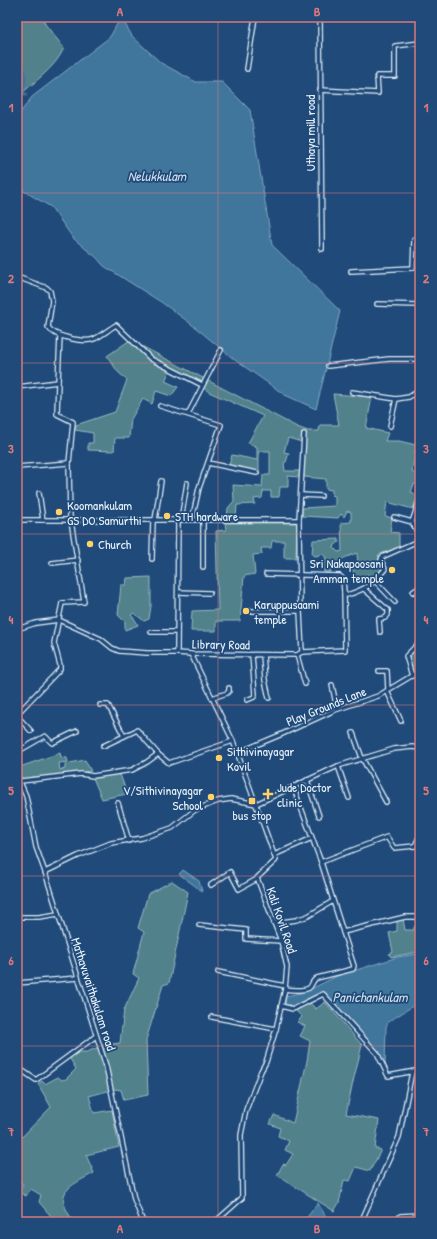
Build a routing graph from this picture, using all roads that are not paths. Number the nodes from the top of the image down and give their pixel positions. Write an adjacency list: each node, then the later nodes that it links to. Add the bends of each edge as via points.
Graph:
1 (255, 17): 4 (street)
2 (320, 17): 5 (street, Uthaya mill road)
3 (420, 43): 5 (street, via 395,46 394,76 377,76 378,93)
4 (247, 69)
5 (320, 90): 7 (street, Uthaya mill road)
6 (420, 240): 8 (street, via 414,240 413,268)
7 (322, 249)
8 (351, 271)
9 (17, 277): 12 (street, via 50,291 52,302 48,327)
10 (377, 304): 11 (street)
11 (420, 305)
12 (60, 336): 16 (street); 17 (street, via 92,340 116,325 151,359)
13 (221, 350): 17 (street)
14 (420, 359): 15 (street, via 389,359)
15 (328, 366)
16 (58, 382): 18 (street); 26 (street, via 57,414 73,422)
17 (202, 384): 23 (street)
18 (17, 387)
19 (420, 390): 21 (street, via 409,397)
20 (352, 392): 21 (street)
21 (396, 399): 24 (street)
22 (160, 406): 23 (street)
23 (188, 414): 27 (street, via 221,426)
24 (390, 426)
25 (304, 434): 33 (street)
26 (69, 463): 28 (street); 44 (street)
27 (208, 463): 29 (street); 41 (street)
28 (17, 467)
29 (257, 473)
30 (161, 481): 39 (street)
31 (187, 482): 40 (street)
32 (39, 493): 38 (street)
33 (301, 495): 34 (street); 43 (street)
34 (321, 496)
35 (420, 500): 45 (street)
36 (394, 517): 45 (street)
37 (17, 520): 38 (street)
38 (43, 520): 44 (street)
39 (154, 520): 40 (street); 44 (street); 47 (street)
40 (179, 520): 41 (street); 56 (street)
41 (192, 520): 42 (street)
42 (203, 520): 43 (street); 50 (street)
43 (299, 520): 52 (street)
44 (70, 521): 48 (street)
45 (412, 522): 46 (street)
46 (420, 539): 53 (street, via 382,557 385,569)
47 (152, 559)
48 (78, 560): 49 (street); 63 (street, via 84,602 62,603)
49 (52, 563)
50 (203, 567)
51 (266, 574): 52 (street)
52 (300, 574): 57 (street, via 340,576 343,579); 62 (street)
53 (375, 581): 55 (street); 60 (street)
54 (420, 588): 58 (street)
55 (364, 589): 57 (street, via 347,595); 67 (street, via 388,610 385,618 379,619)
56 (178, 592): 59 (street); 66 (street)
57 (344, 592): 69 (street, via 345,650)
58 (413, 592)
59 (210, 593)
60 (395, 602)
61 (249, 611): 62 (street)
62 (300, 611): 69 (street)
63 (59, 620): 64 (street); 70 (street, Library Road, via 101,639 119,651 147,654); 87 (street, via 54,643 60,669)
64 (17, 629)
65 (151, 632): 66 (street)
66 (177, 632): 70 (street)
67 (380, 632)
68 (420, 642): 77 (street, via 406,656)
69 (302, 652): 74 (street)
70 (177, 653): 71 (street, Library Road)
71 (192, 654): 72 (street, Library Road); 82 (street)
72 (252, 655): 73 (street, Library Road); 84 (street, via 255,695 254,698)
73 (263, 655): 74 (street, Library Road); 83 (street)
74 (297, 655): 78 (street)
75 (379, 671): 81 (street, via 387,671)
76 (420, 673): 77 (street, Play Grounds Lane)
77 (412, 676): 81 (street, Play Grounds Lane)
78 (305, 684)
79 (332, 685): 86 (street)
80 (229, 688): 82 (street, via 227,694)
81 (388, 690): 86 (street, Play Grounds Lane, via 378,696); 88 (street)
82 (212, 698): 93 (street)
83 (269, 698)
84 (247, 700)
85 (100, 705): 92 (street, via 108,705)
86 (337, 709): 97 (street, Play Grounds Lane)
87 (17, 715): 89 (street)
88 (401, 721)
89 (31, 731)
90 (77, 731): 96 (street, via 52,743 45,736)
91 (353, 733): 99 (street)
92 (124, 736): 94 (street); 98 (street, via 137,730)
93 (233, 741): 97 (street); 98 (street, via 169,763)
94 (103, 746)
95 (420, 748): 99 (street, via 394,748)
96 (17, 752)
97 (237, 753): 108 (street)
98 (158, 754): 103 (street, via 132,770 93,776 81,774)
99 (362, 758): 100 (street); 106 (street)
100 (338, 766): 102 (street); 105 (street)
101 (17, 775): 103 (street, Mathavuvaithakulam road)
102 (307, 780): 104 (street); 109 (street)
103 (21, 781): 115 (street, Mathavuvaithakulam road, via 36,847)
104 (293, 786): 108 (street); 111 (street)
105 (349, 798)
106 (386, 802)
107 (118, 804): 112 (street)
108 (256, 804): 112 (street, via 231,799 218,802 195,810 172,828); 113 (street)
109 (319, 816)
110 (420, 835): 114 (street, via 415,846 394,848 387,837)
111 (312, 838): 113 (street); 114 (street)
112 (129, 841): 115 (street, via 112,843)
113 (274, 855): 116 (street, Kali Kovil Road, via 276,860)
114 (321, 862): 118 (street)
115 (45, 872): 119 (street, Mathavuvaithakulam road)
116 (257, 879): 117 (street, via 239,889 230,872); 122 (street, Kali Kovil Road)
117 (211, 885)
118 (333, 901): 122 (street, via 308,916); 124 (street)
119 (58, 914): 120 (street); 127 (street, Mathavuvaithakulam road)
120 (17, 917)
121 (420, 917): 124 (street, via 405,917)
122 (274, 923): 125 (street, Kali Kovil Road)
123 (199, 925): 125 (street, via 246,930 246,939)
124 (343, 932): 129 (street, via 353,969 317,978 309,988 293,990)
125 (281, 941): 129 (street, Kali Kovil Road, via 287,967)
126 (218, 972): 129 (street)
127 (78, 978): 128 (street); 133 (street, Mathavuvaithakulam road)
128 (17, 983)
129 (285, 987): 130 (street, Kali Kovil Road)
130 (281, 1006): 132 (street, Kali Kovil Road); 136 (street, via 293,1008 323,994 376,1054 388,1076)
131 (212, 1016): 132 (street)
132 (276, 1029): 139 (street, Kali Kovil Road, via 266,1062 246,1110 241,1135 242,1198)
133 (96, 1036): 134 (street, via 36,1080); 138 (street, Mathavuvaithakulam road, via 106,1066 134,1199)
134 (17, 1067)
135 (420, 1070): 136 (street)
136 (412, 1072): 140 (street, via 399,1137)
137 (420, 1215): 141 (street, via 400,1216)
138 (143, 1222)
139 (216, 1222)
140 (361, 1222)
141 (398, 1222)

